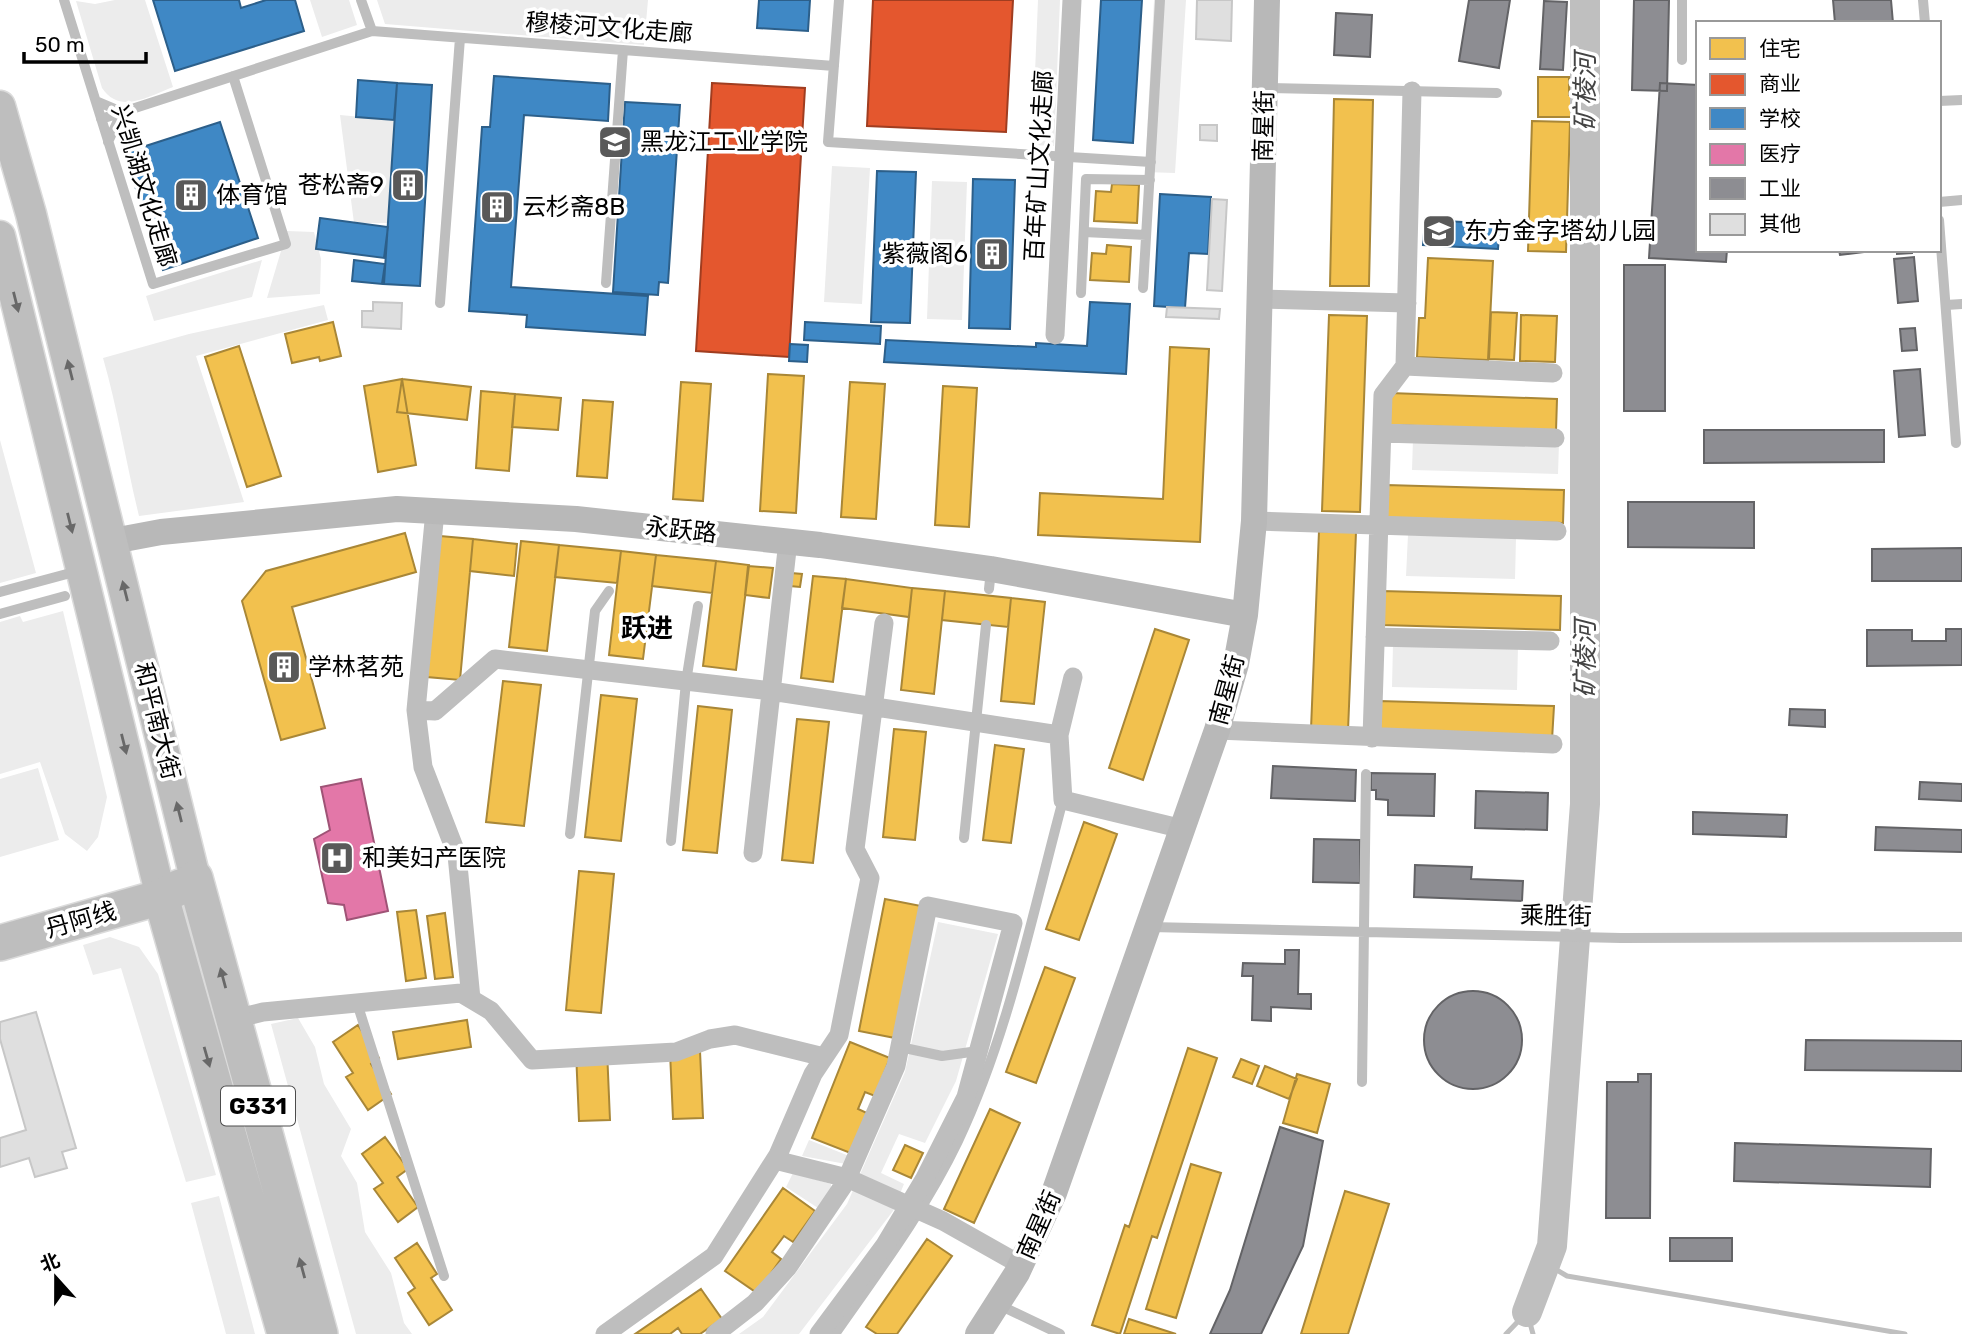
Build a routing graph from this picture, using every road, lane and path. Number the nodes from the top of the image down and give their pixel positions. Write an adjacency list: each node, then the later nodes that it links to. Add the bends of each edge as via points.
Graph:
1 (64, 0): 20 (lane, 兴凯湖文化走廊)
2 (361, 0): 10 (lane)
3 (839, 0): 14 (lane)
4 (1072, 0): 26 (street, 百年矿山文化走廊)
5 (1160, 0): 27 (lane)
6 (1267, 0): 16 (street, 南星街)
7 (1682, 0): 13 (lane)
8 (1923, 0): 9 (lane)
9 (1925, 21)
10 (372, 31): 11 (lane, 穆棱河文化走廊); 15 (lane, 穆棱河文化走廊)
11 (460, 38): 12 (lane, 穆棱河文化走廊); 39 (lane)
12 (623, 50): 14 (lane, 穆棱河文化走廊); 35 (lane)
13 (1682, 60)
14 (834, 66): 26 (lane, via 828,142)
15 (233, 76): 23 (lane, 穆棱河文化走廊); 25 (lane, 兴凯湖文化走廊, via 286,243 152,284)
16 (1264, 88): 17 (lane); 38 (street, 南星街)
17 (1412, 91): 18 (lane); 40 (street)
18 (1497, 93)
19 (1962, 100): 21 (lane)
20 (96, 102): 23 (lane); 24 (lane, 兴凯湖文化走廊)
21 (1941, 102)
22 (0, 106): 53 (main road, 和平南大街, one-way to 22, via 32,214)
23 (122, 112): 24 (lane, 穆棱河文化走廊); 25 (lane)
24 (101, 119): 25 (lane, 兴凯湖文化走廊)
25 (108, 142)
26 (1064, 158): 27 (lane); 43 (street, 百年矿山文化走廊)
27 (1151, 162): 28 (lane)
28 (1150, 180): 31 (lane, via 1086,179); 32 (lane)
29 (1962, 200): 30 (lane)
30 (1941, 202)
31 (1084, 232): 32 (lane); 37 (lane)
32 (1146, 235): 36 (lane)
33 (0, 236): 55 (main road, 和平南大街, one-way to 55)
34 (1941, 244): 42 (lane)
35 (606, 283)
36 (1143, 288)
37 (1082, 293)
38 (1259, 299): 40 (street); 50 (street, 南星街)
39 (440, 303)
40 (1406, 303): 44 (street)
41 (1962, 304): 42 (lane)
42 (1946, 305): 48 (lane)
43 (1055, 335)
44 (1405, 366): 45 (street); 46 (street, via 1383,395)
45 (1553, 373)
46 (1382, 433): 47 (street); 51 (street)
47 (1555, 438)
48 (1956, 443)
49 (435, 511): 53 (street, 永跃路, via 397,509 161,532); 54 (street, 永跃路, via 576,519); 71 (street)
50 (1254, 521): 51 (street); 61 (street, 南星街)
51 (1379, 524): 52 (street); 64 (street)
52 (1557, 531)
53 (113, 541): 84 (main road, 和平南大街, one-way to 53)
54 (788, 541): 61 (street, 永跃路, via 990,579); 69 (street)
55 (82, 570): 57 (lane); 85 (main road, 和平南大街, one-way to 85)
56 (609, 591): 66 (lane, via 595,611)
57 (0, 592)
58 (65, 597): 60 (lane)
59 (698, 606): 68 (lane)
60 (0, 614)
61 (1245, 615): 73 (street, 南星街)
62 (884, 623): 70 (street)
63 (986, 625): 72 (lane)
64 (1376, 637): 65 (street); 75 (street)
65 (1550, 641)
66 (588, 671): 68 (street); 71 (street, via 495,659 435,711); 80 (lane)
67 (1073, 677): 74 (street)
68 (685, 682): 69 (street); 82 (lane)
69 (771, 691): 70 (street); 83 (street)
70 (873, 706): 72 (street); 98 (street, via 855,849 870,877 839,1035)
71 (416, 710): 93 (street, via 423,767 457,855)
72 (976, 721): 74 (street); 81 (lane)
73 (1217, 730): 75 (street); 79 (street, 南星街)
74 (1059, 735): 78 (street)
75 (1372, 738): 76 (street)
76 (1553, 744)
77 (1366, 774): 90 (lane)
78 (1063, 800): 79 (street); 86 (lane)
79 (1183, 829): 89 (street, 南星街)
80 (570, 834)
81 (964, 838)
82 (671, 841)
83 (753, 853)
84 (195, 878): 85 (highway); 95 (highway, 和平南大街 / G331, one-way to 84)
85 (159, 886): 87 (highway, 丹阿线); 92 (highway, 丹阿线); 106 (highway, 和平南大街 / G331, one-way to 106)
86 (1033, 914): 88 (lane); 102 (lane, via 1004,1026 958,1140)
87 (0, 920)
88 (1013, 923): 96 (street, via 928,906); 97 (street)
89 (1149, 927): 90 (lane, 乘胜街); 103 (street, 南星街, via 1054,1194)
90 (1364, 930): 91 (lane, 乘胜街, via 1621,938); 99 (lane)
91 (1962, 937)
92 (0, 943)
93 (471, 999): 94 (street, via 461,993); 98 (street, via 491,1012 532,1060 676,1052 734,1035)
94 (357, 1003): 95 (street); 104 (lane)
95 (234, 1019): 107 (highway, 和平南大街 / G331, one-way to 95)
96 (900, 1047): 97 (lane, via 942,1056); 101 (street)
97 (978, 1051): 102 (street, via 966,1097)
98 (824, 1057): 100 (street)
99 (1362, 1082)
100 (775, 1160): 101 (street); 108 (street, via 714,1256)
101 (847, 1178): 102 (street); 109 (street, via 788,1267 755,1303)
102 (915, 1208): 103 (street); 110 (street); 111 (lane)
103 (1021, 1265): 105 (street, 南星街)
104 (444, 1276)
105 (998, 1305): 112 (street, 南星街); 113 (lane)
106 (285, 1334)
107 (320, 1334)
108 (605, 1334)
109 (715, 1334)
110 (819, 1334)
111 (835, 1334)
112 (978, 1334)
113 (1060, 1334)

